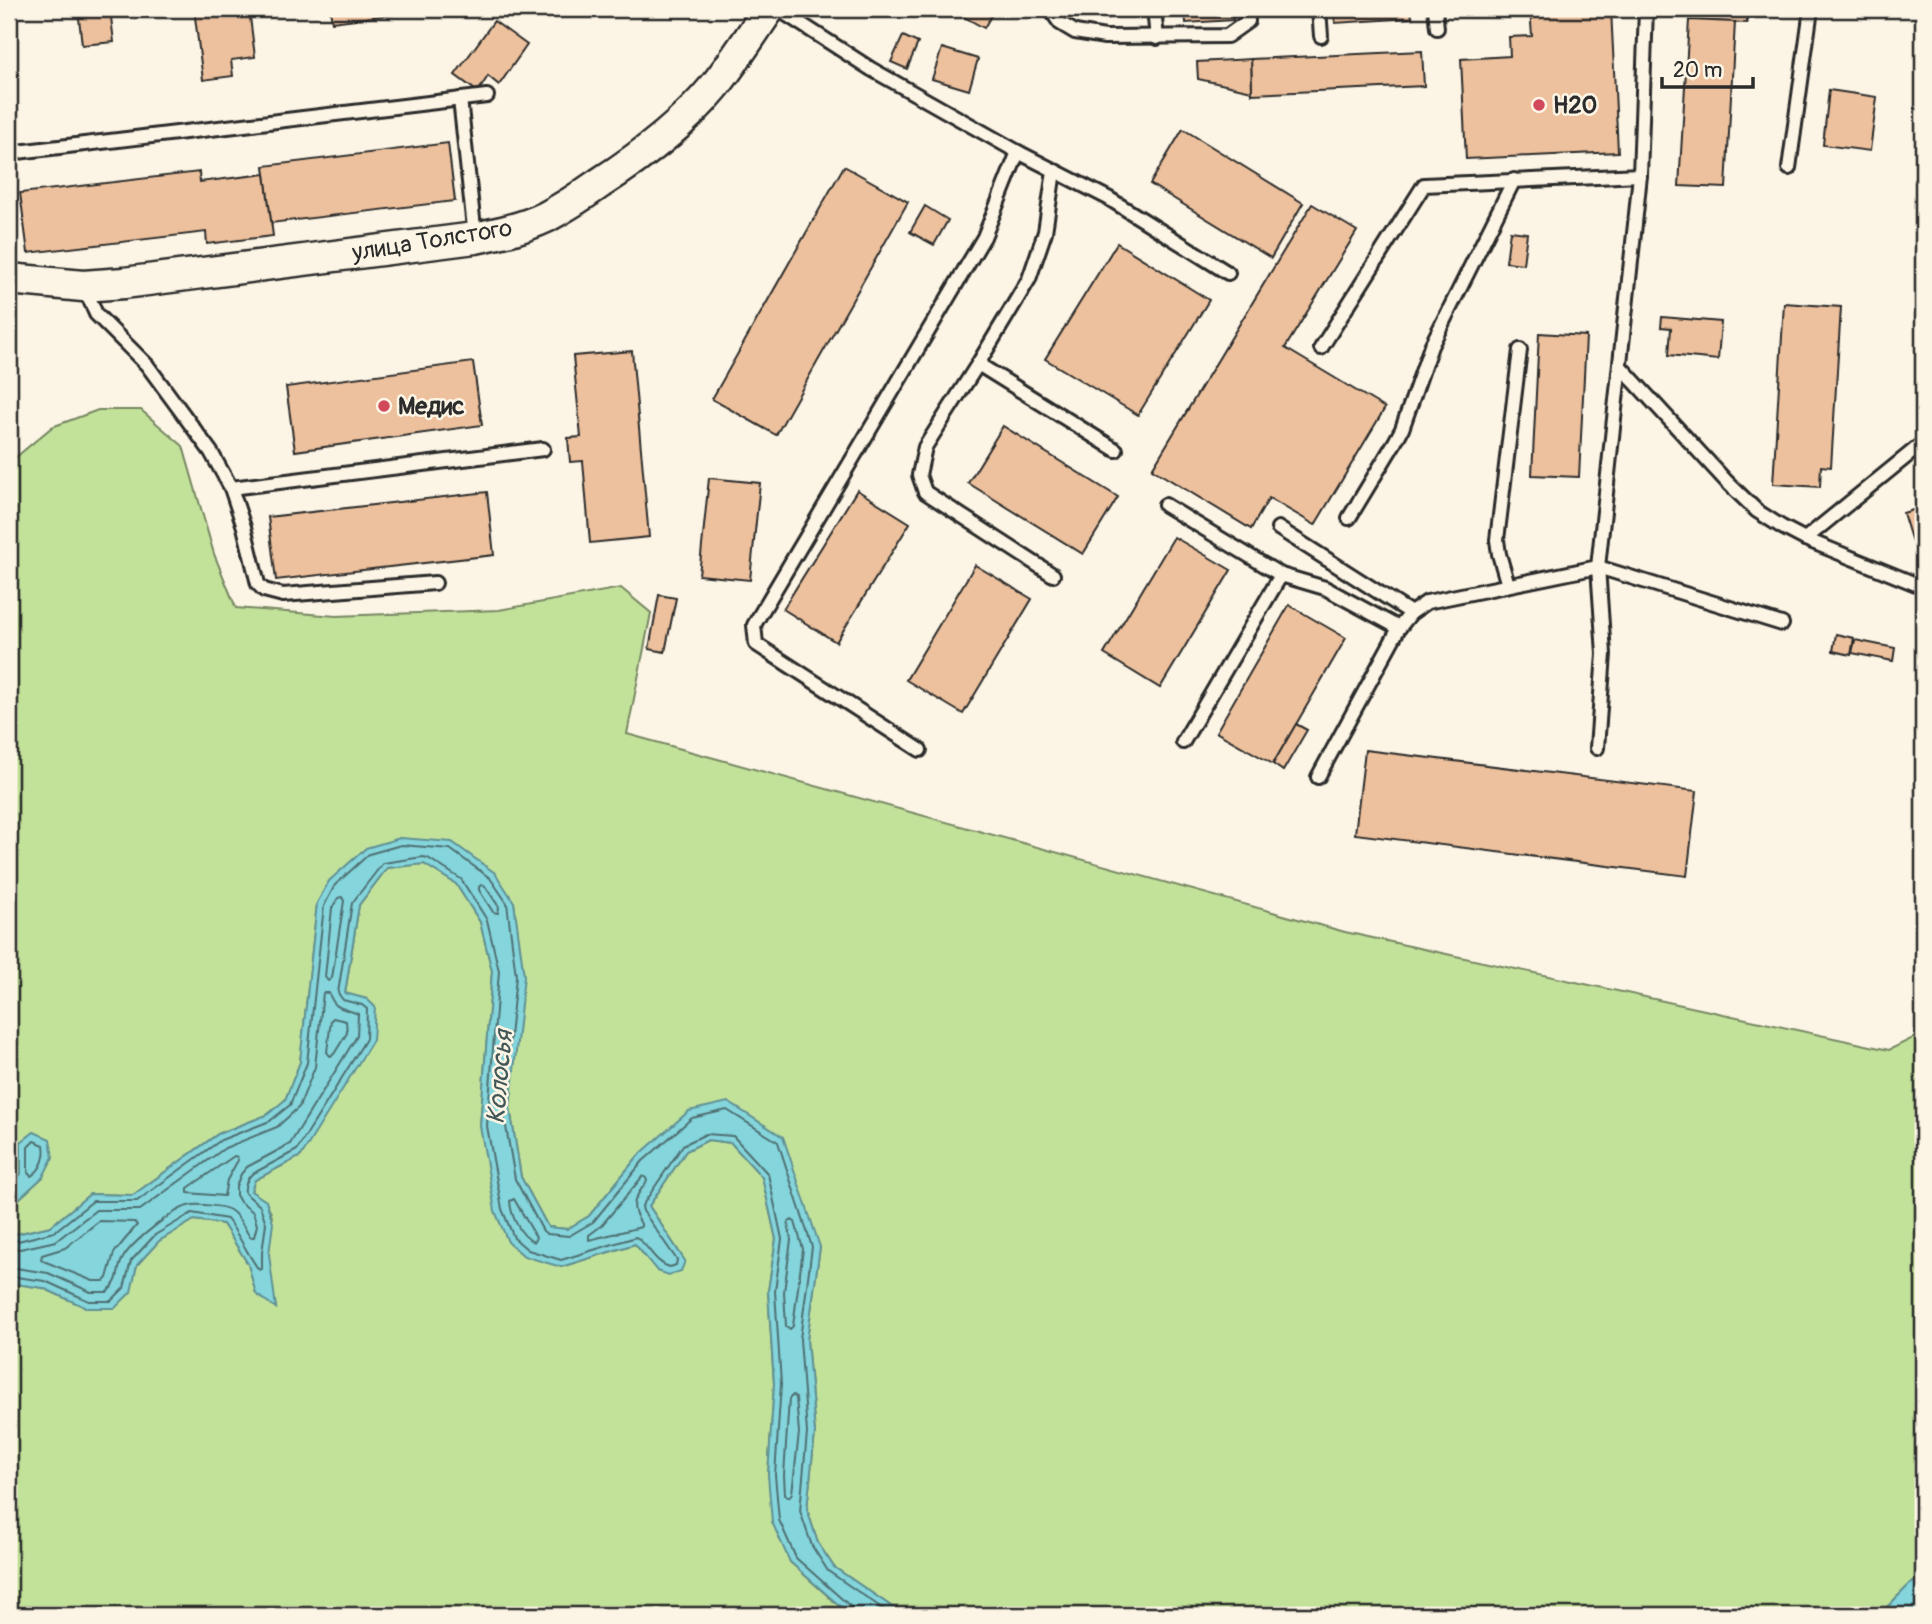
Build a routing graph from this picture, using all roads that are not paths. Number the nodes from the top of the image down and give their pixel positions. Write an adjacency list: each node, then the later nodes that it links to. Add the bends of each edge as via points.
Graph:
1 (769, 9): 21 (street, улица Толстого, via 713,88 648,150 545,217)
2 (778, 9): 15 (lane, via 871,69)
3 (1050, 9): 12 (lane, via 1074,32)
4 (1154, 9): 12 (lane)
5 (1247, 9): 12 (lane, via 1248,21 1227,36)
6 (1319, 9): 11 (lane)
7 (1435, 9): 10 (lane)
8 (1646, 9): 19 (lane)
9 (1811, 9): 17 (lane)
10 (1437, 28)
11 (1321, 36)
12 (1157, 38)
13 (487, 96): 14 (lane)
14 (460, 99): 16 (lane); 21 (lane)
15 (1018, 152): 18 (lane); 48 (lane, via 984,237 754,625 757,644)
16 (9, 153)
17 (1789, 168)
18 (1054, 171): 22 (lane, via 1108,198); 27 (lane, via 1045,232 1029,279)
19 (1640, 175): 20 (lane); 28 (lane)
20 (1514, 180): 25 (lane, via 1424,184); 34 (lane, via 1431,346 1402,429)
21 (475, 238): 24 (street, улица Толстого)
22 (1228, 273)
23 (9, 279): 24 (street, улица Толстого)
24 (83, 286): 32 (lane, via 96,314 147,365 211,452)
25 (1321, 348)
26 (1520, 350): 41 (lane, via 1497,540)
27 (978, 364): 31 (lane); 38 (lane, via 925,447 919,475 925,492)
28 (1620, 366): 36 (lane, via 1757,511); 37 (lane)
29 (1923, 443): 36 (lane)
30 (543, 449): 32 (lane)
31 (1116, 450)
32 (231, 488): 40 (lane, via 258,584 264,590 283,595)
33 (1165, 505): 39 (lane)
34 (1349, 518)
35 (1278, 528): 43 (lane)
36 (1805, 539): 42 (lane)
37 (1598, 567): 41 (lane); 44 (lane); 47 (lane, via 1604,654)
38 (1053, 575)
39 (1281, 575): 45 (lane, via 1325,588); 46 (lane)
40 (435, 583)
41 (1508, 585): 43 (lane, via 1427,602)
42 (1923, 587)
43 (1411, 612): 45 (lane)
44 (1782, 624)
45 (1399, 628): 49 (lane)
46 (1183, 742)
47 (1597, 748)
48 (920, 750)
49 (1318, 777)

